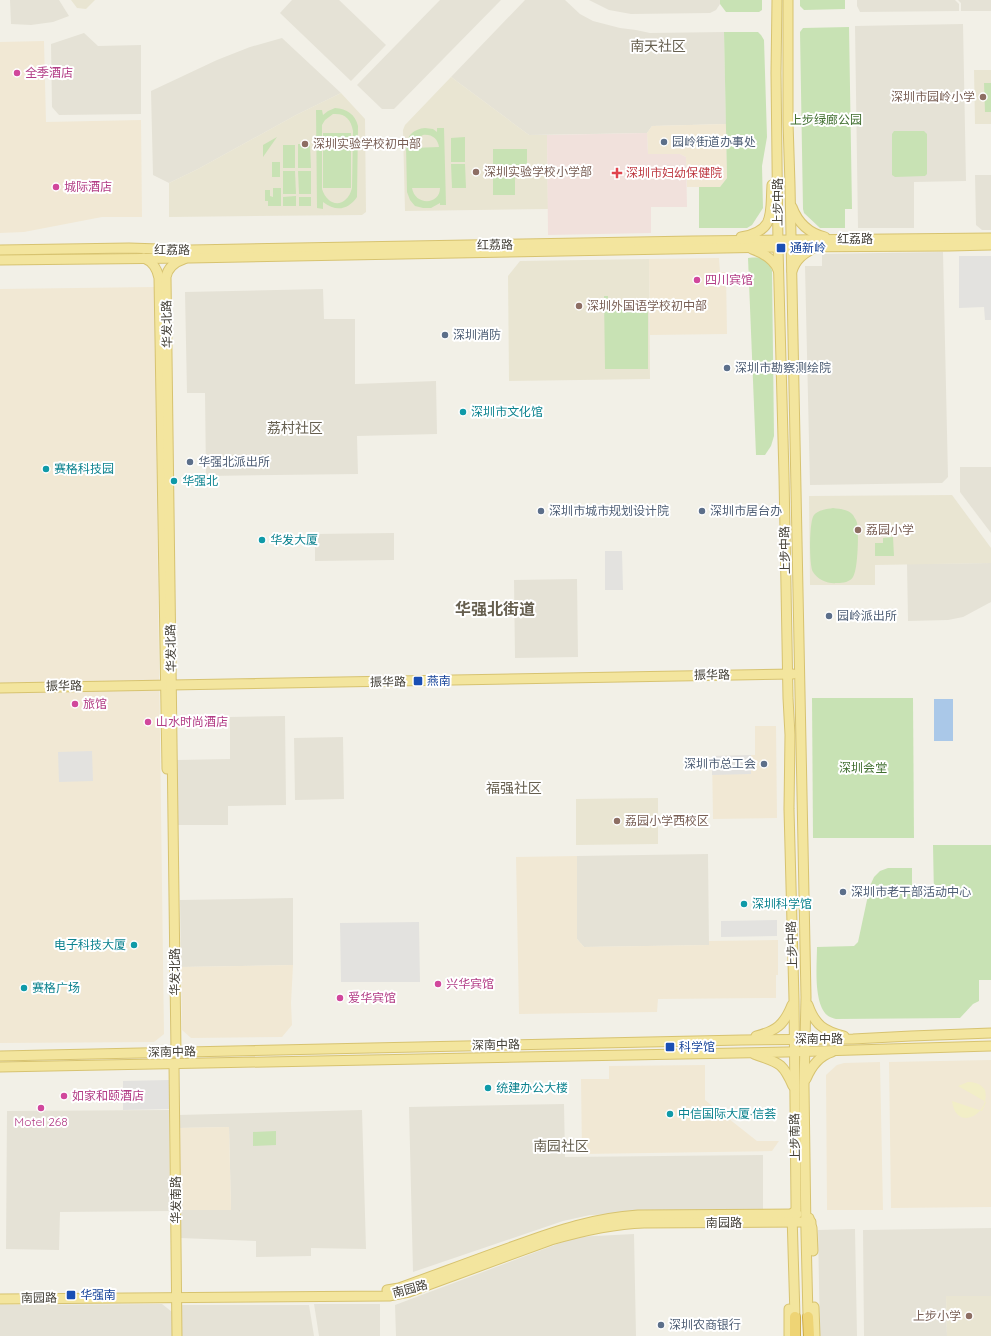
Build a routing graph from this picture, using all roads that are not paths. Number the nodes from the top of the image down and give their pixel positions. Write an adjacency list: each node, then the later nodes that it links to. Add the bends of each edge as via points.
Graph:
1 (777, 0): 3 (main road, 上步中路)
2 (788, 0): 4 (main road, 上步中路)
3 (778, 164): 7 (main road, via 772,185 771,217 766,225 748,236); 8 (main road, 上步中路)
4 (790, 200): 6 (main road, via 805,228); 9 (main road, 上步中路)
5 (991, 238): 6 (main road, 红荔路)
6 (834, 239): 9 (main road, 红荔路)
7 (718, 240): 8 (main road, 红荔路); 13 (main road, 红荔路, via 190,250)
8 (778, 243): 9 (main road, 红荔路); 12 (main road, 红荔路); 17 (main road, 上步中路)
9 (790, 243): 11 (main road, 红荔路); 18 (main road, 上步中路)
10 (991, 245): 11 (main road, 红荔路)
11 (828, 247): 18 (main road, via 807,251 794,263)
12 (747, 248): 15 (main road, 红荔路); 17 (main road, via 768,257)
13 (0, 250)
14 (142, 258): 15 (main road, 红荔路); 16 (main road, 红荔路); 21 (main road, 华发北路, via 154,265 159,278)
15 (190, 258): 21 (main road, 华发北路, via 173,264 166,277)
16 (0, 260)
17 (779, 273): 19 (main road, 上步中路)
18 (791, 273): 20 (main road, 上步中路)
19 (788, 674): 20 (main road, 振华路); 21 (main road, 振华路); 24 (main road, 上步中路)
20 (800, 674): 23 (main road, 上步中路)
21 (169, 685): 22 (main road, 振华路); 34 (main road, 华发北路)
22 (0, 688)
23 (806, 997): 27 (main road, 上步中路); 28 (main road, via 813,1017 822,1027)
24 (794, 1000): 26 (main road, 上步中路); 29 (main road, via 788,1015 777,1028)
25 (991, 1033): 28 (main road, 深南中路)
26 (794, 1039): 27 (main road, 深南中路); 29 (main road, 深南中路); 32 (main road, 上步中路)
27 (805, 1039): 28 (main road, 深南中路); 33 (main road, 上步中路)
28 (853, 1039)
29 (742, 1040): 34 (main road, 深南中路)
30 (991, 1046): 31 (main road, 深南中路)
31 (841, 1050): 33 (main road, 深南中路); 39 (main road, via 829,1052 819,1059 810,1071)
32 (794, 1051): 33 (main road, 深南中路); 35 (main road, 深南中路); 40 (main road, 上步南路)
33 (805, 1051): 39 (main road, 上步南路)
34 (173, 1052): 36 (main road, 深南中路)
35 (747, 1052): 37 (main road, 深南中路); 40 (main road, via 780,1065)
36 (0, 1056)
37 (174, 1064): 38 (main road, 深南中路); 44 (main road, 华发南路)
38 (0, 1067)
39 (804, 1086): 42 (main road, 上步南路)
40 (794, 1089): 41 (main road, 上步南路, via 796,1210)
41 (792, 1218): 42 (main road, 南园路); 44 (main road, 南园路, via 622,1216 558,1230 389,1290); 46 (main road, 上步南路); 49 (main road, 上步南路, via 788,1238)
42 (807, 1220): 47 (main road, 上步南路); 52 (main road, 上步南路, via 812,1233)
43 (0, 1293): 44 (main road, 南园路)
44 (177, 1294): 45 (main road, 南园路); 48 (main road, 华发南路)
45 (0, 1299)
46 (795, 1317): 50 (highway)
47 (808, 1317): 51 (highway)
48 (177, 1336)
49 (790, 1336)
50 (795, 1336)
51 (809, 1336)
52 (815, 1336)

